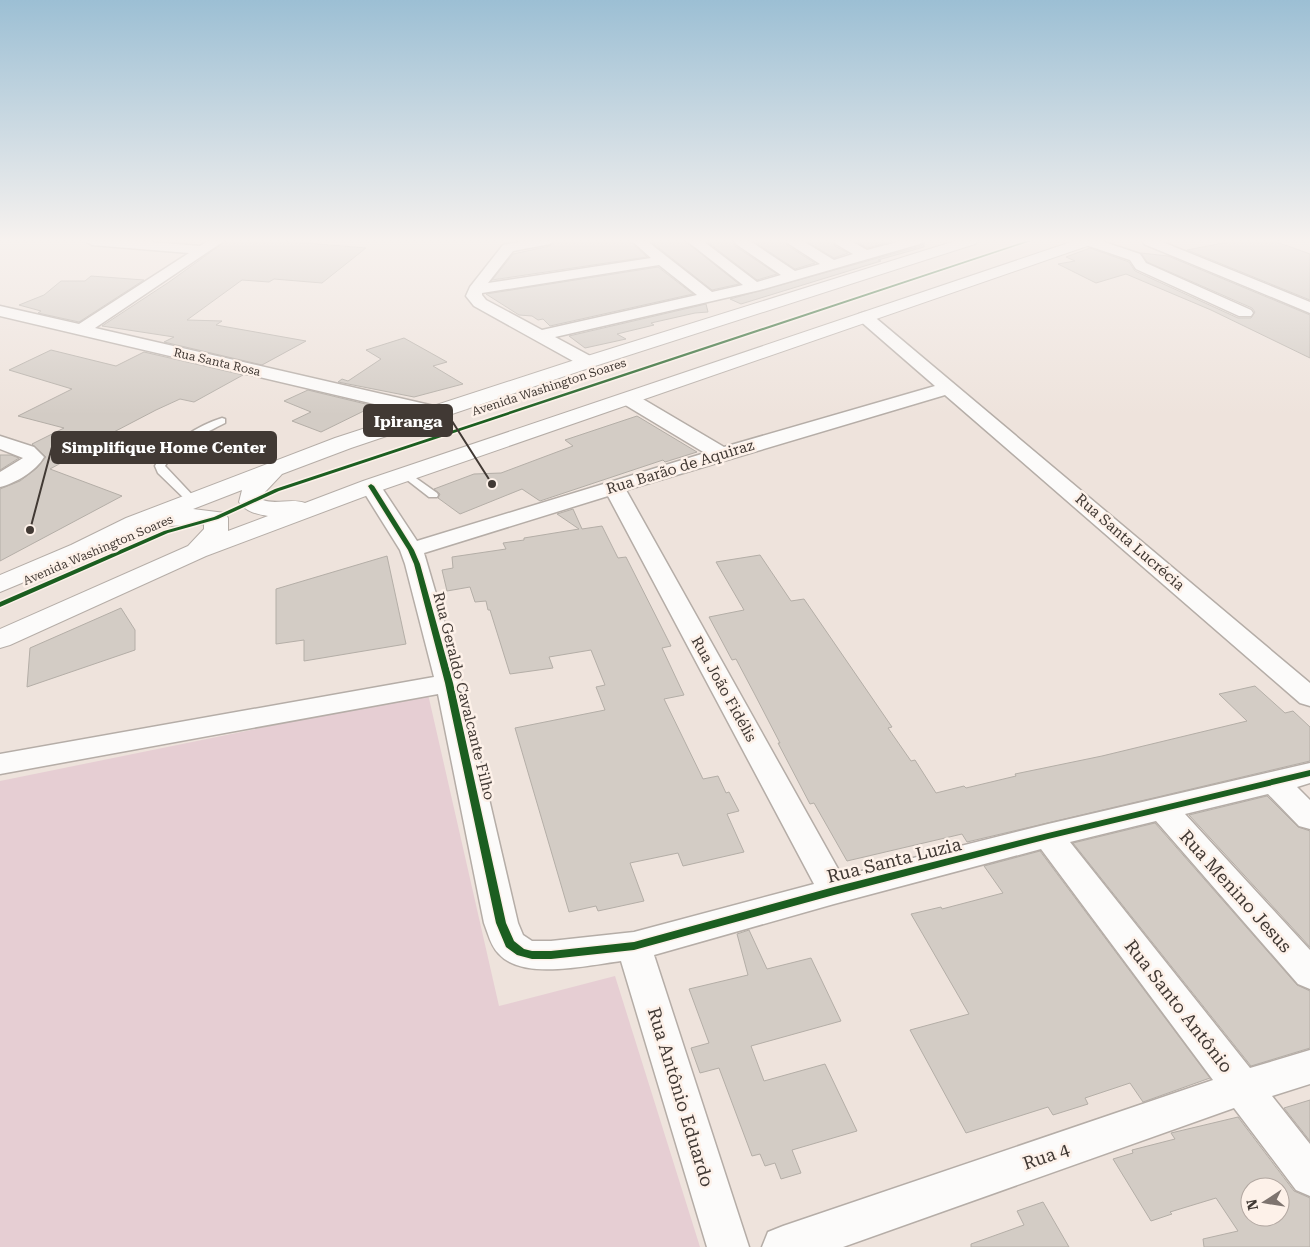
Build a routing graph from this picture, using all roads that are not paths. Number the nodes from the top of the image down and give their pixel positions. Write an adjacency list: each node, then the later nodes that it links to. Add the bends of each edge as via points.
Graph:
1 (128, 299): 12 (street)
2 (477, 299): 13 (street)
3 (698, 299): 13 (street, Avenida Washington Soares)
4 (760, 299): 14 (highway, Avenida Washington Soares)
5 (919, 299): 11 (highway)
6 (1214, 299): 10 (street)
7 (1289, 299): 8 (street)
8 (1310, 308)
9 (0, 310): 12 (street, Rua Santa Rosa)
10 (1245, 313)
11 (865, 318): 15 (street, Rua Santa Lucrécia); 16 (highway)
12 (81, 330): 17 (street, Rua Santa Rosa)
13 (542, 335): 14 (street)
14 (588, 362): 17 (highway, Avenida Washington Soares)
15 (950, 388): 20 (street, Rua Barão de Aquiraz); 35 (street, Rua Santa Lucrécia)
16 (629, 399): 20 (street); 22 (highway)
17 (434, 412): 21 (highway, Avenida Washington Soares)
18 (222, 421): 27 (lane, via 162,458 162,471)
19 (0, 442): 23 (street, via 27,451 34,457)
20 (722, 454): 25 (street, Rua Barão de Aquiraz)
21 (276, 469): 27 (highway, Avenida Washington Soares); 28 (highway, via 254,490 251,502 254,506 274,509)
22 (406, 474): 24 (highway); 26 (lane)
23 (0, 481)
24 (371, 486): 28 (highway); 30 (street, Rua Geraldo Cavalcante Filho)
25 (614, 487): 30 (street, Rua Barão de Aquiraz); 42 (street, Rua João Fidélis)
26 (433, 494)
27 (193, 501): 29 (highway, Avenida Washington Soares)
28 (319, 505): 31 (highway)
29 (135, 523): 31 (highway, via 194,516 216,518 216,531); 32 (highway, Avenida Washington Soares)
30 (411, 550): 34 (street, Rua Geraldo Cavalcante Filho)
31 (197, 551): 33 (highway)
32 (0, 584)
33 (0, 638)
34 (449, 683): 36 (street); 43 (street, Rua Geraldo Cavalcante Filho)
35 (1310, 697)
36 (0, 764)
37 (1310, 774): 38 (street, Rua Santa Luzia)
38 (1273, 781): 39 (street, Rua Santa Luzia); 40 (street)
39 (1162, 808): 41 (street, Rua Santa Luzia); 45 (street, Rua Menino Jesus)
40 (1310, 818)
41 (1048, 836): 42 (street, Rua Santa Luzia); 47 (street, Rua Santo Antônio)
42 (834, 891): 44 (street, Rua Santa Luzia)
43 (501, 923): 44 (street, Rua Santa Luzia, via 510,944 520,952 532,955)
44 (634, 946): 49 (street, Rua Antônio Eduardo)
45 (1310, 974)
46 (1310, 1067): 47 (street, Rua 4)
47 (1242, 1088): 48 (street, Rua Santo Antônio); 50 (street, Rua 4)
48 (1310, 1176)
49 (728, 1247)
50 (783, 1247)

